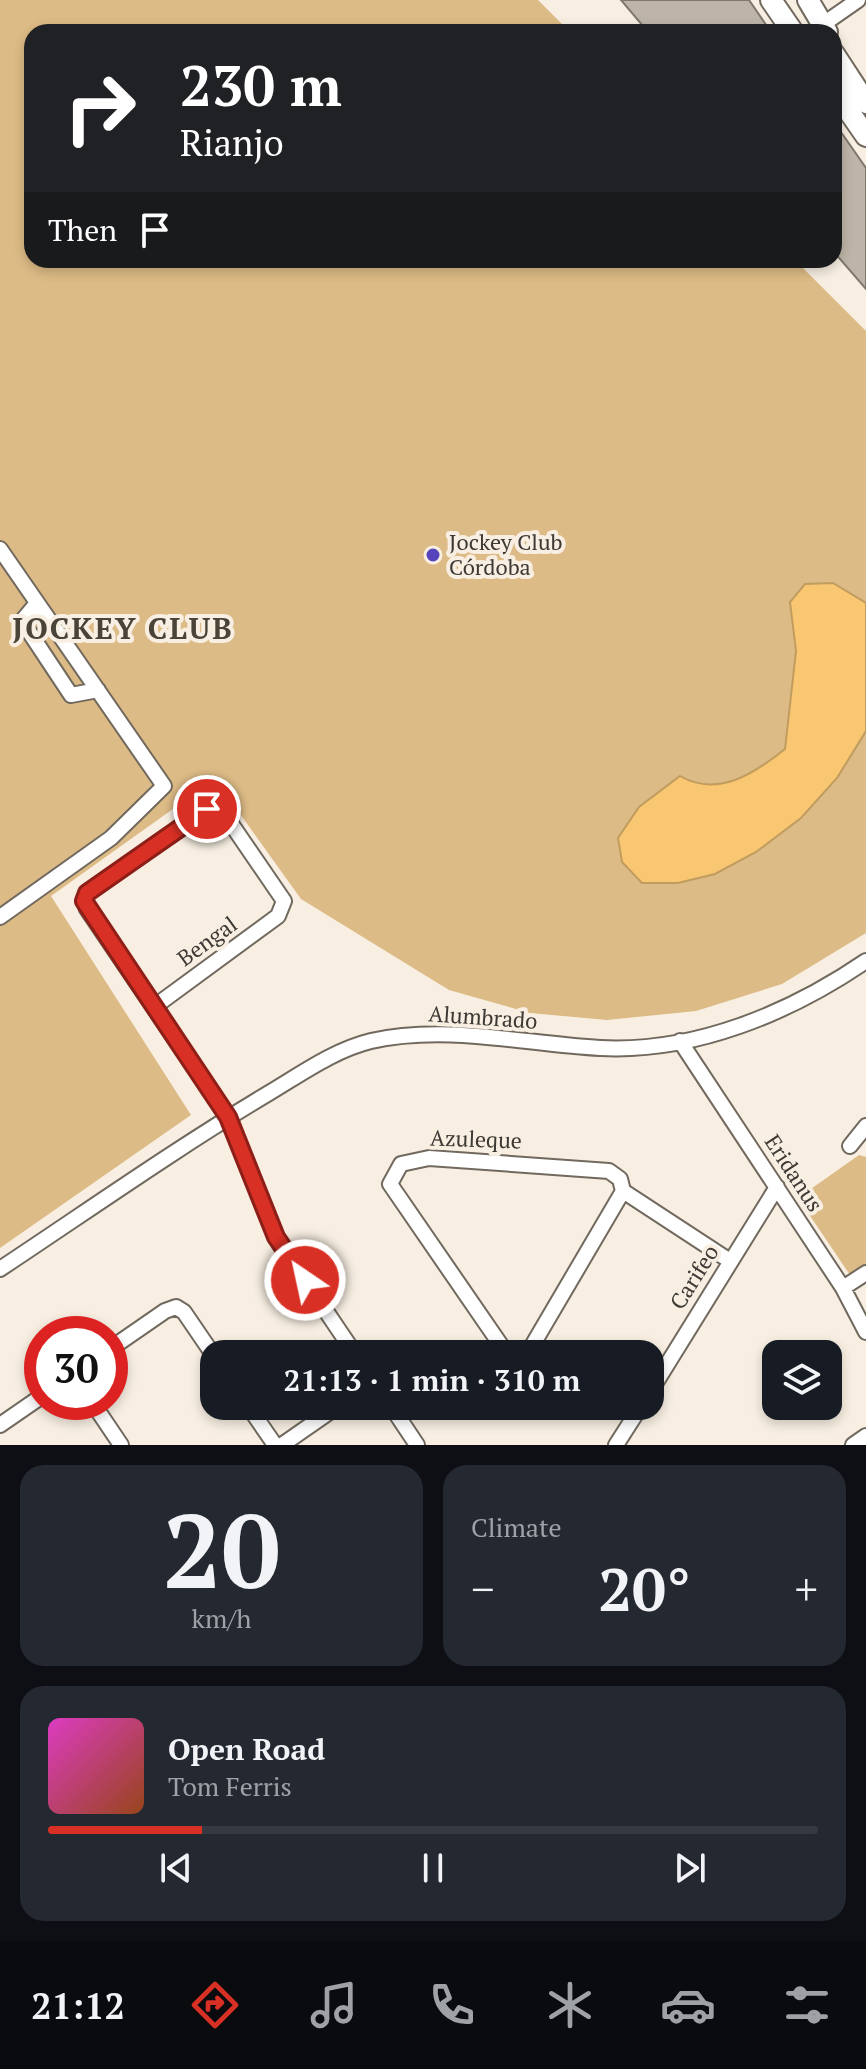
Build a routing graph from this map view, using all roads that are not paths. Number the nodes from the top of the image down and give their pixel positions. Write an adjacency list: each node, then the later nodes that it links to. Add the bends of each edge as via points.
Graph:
1 (771, 0): 4 (main road)
2 (808, 0): 5 (main road)
3 (858, 0): 6 (street)
4 (788, 24)
5 (819, 24)
6 (827, 24)
7 (842, 66): 9 (main road)
8 (842, 102): 10 (main road)
9 (866, 103)
10 (866, 136)
11 (0, 549): 12 (street)
12 (37, 603): 13 (street); 13 (street, via 22,621 71,695)
13 (98, 690): 14 (street, via 164,786 111,838)
14 (0, 917)
15 (866, 961): 17 (street, Alumbrado, via 822,991 779,1011)
16 (154, 1007): 16 (street, Bengal, via 84,901 87,893 214,806 253,854 284,901 283,909); 18 (street)
17 (680, 1041): 18 (street, Alumbrado, via 601,1048 431,1033 372,1041 322,1061); 21 (street, Eridanus)
18 (228, 1117): 24 (street, Alumbrado); 30 (street, via 276,1237)
19 (866, 1126): 20 (street)
20 (850, 1146)
21 (777, 1187): 23 (street, Carifeo); 26 (street, Eridanus)
22 (623, 1191): 23 (street, Azuleque); 31 (street, Azuleque, via 620,1179 609,1171 545,1164 429,1158 401,1164 393,1173 390,1184); 32 (street)
23 (730, 1261): 33 (street, Carifeo)
24 (0, 1269)
25 (866, 1273): 26 (street)
26 (843, 1288): 27 (street, Eridanus)
27 (866, 1332)
28 (128, 1337): 29 (street, via 176,1307)
29 (203, 1340)
30 (346, 1340)
31 (497, 1340)
32 (536, 1340)
33 (664, 1369)
34 (24, 1408): 40 (street)
35 (104, 1420): 42 (street)
36 (258, 1420): 43 (street)
37 (318, 1420): 44 (street)
38 (400, 1420): 45 (street)
39 (632, 1420): 46 (street)
40 (0, 1425)
41 (866, 1436): 47 (street)
42 (121, 1445)
43 (275, 1445)
44 (282, 1445)
45 (417, 1445)
46 (616, 1445)
47 (853, 1445)

